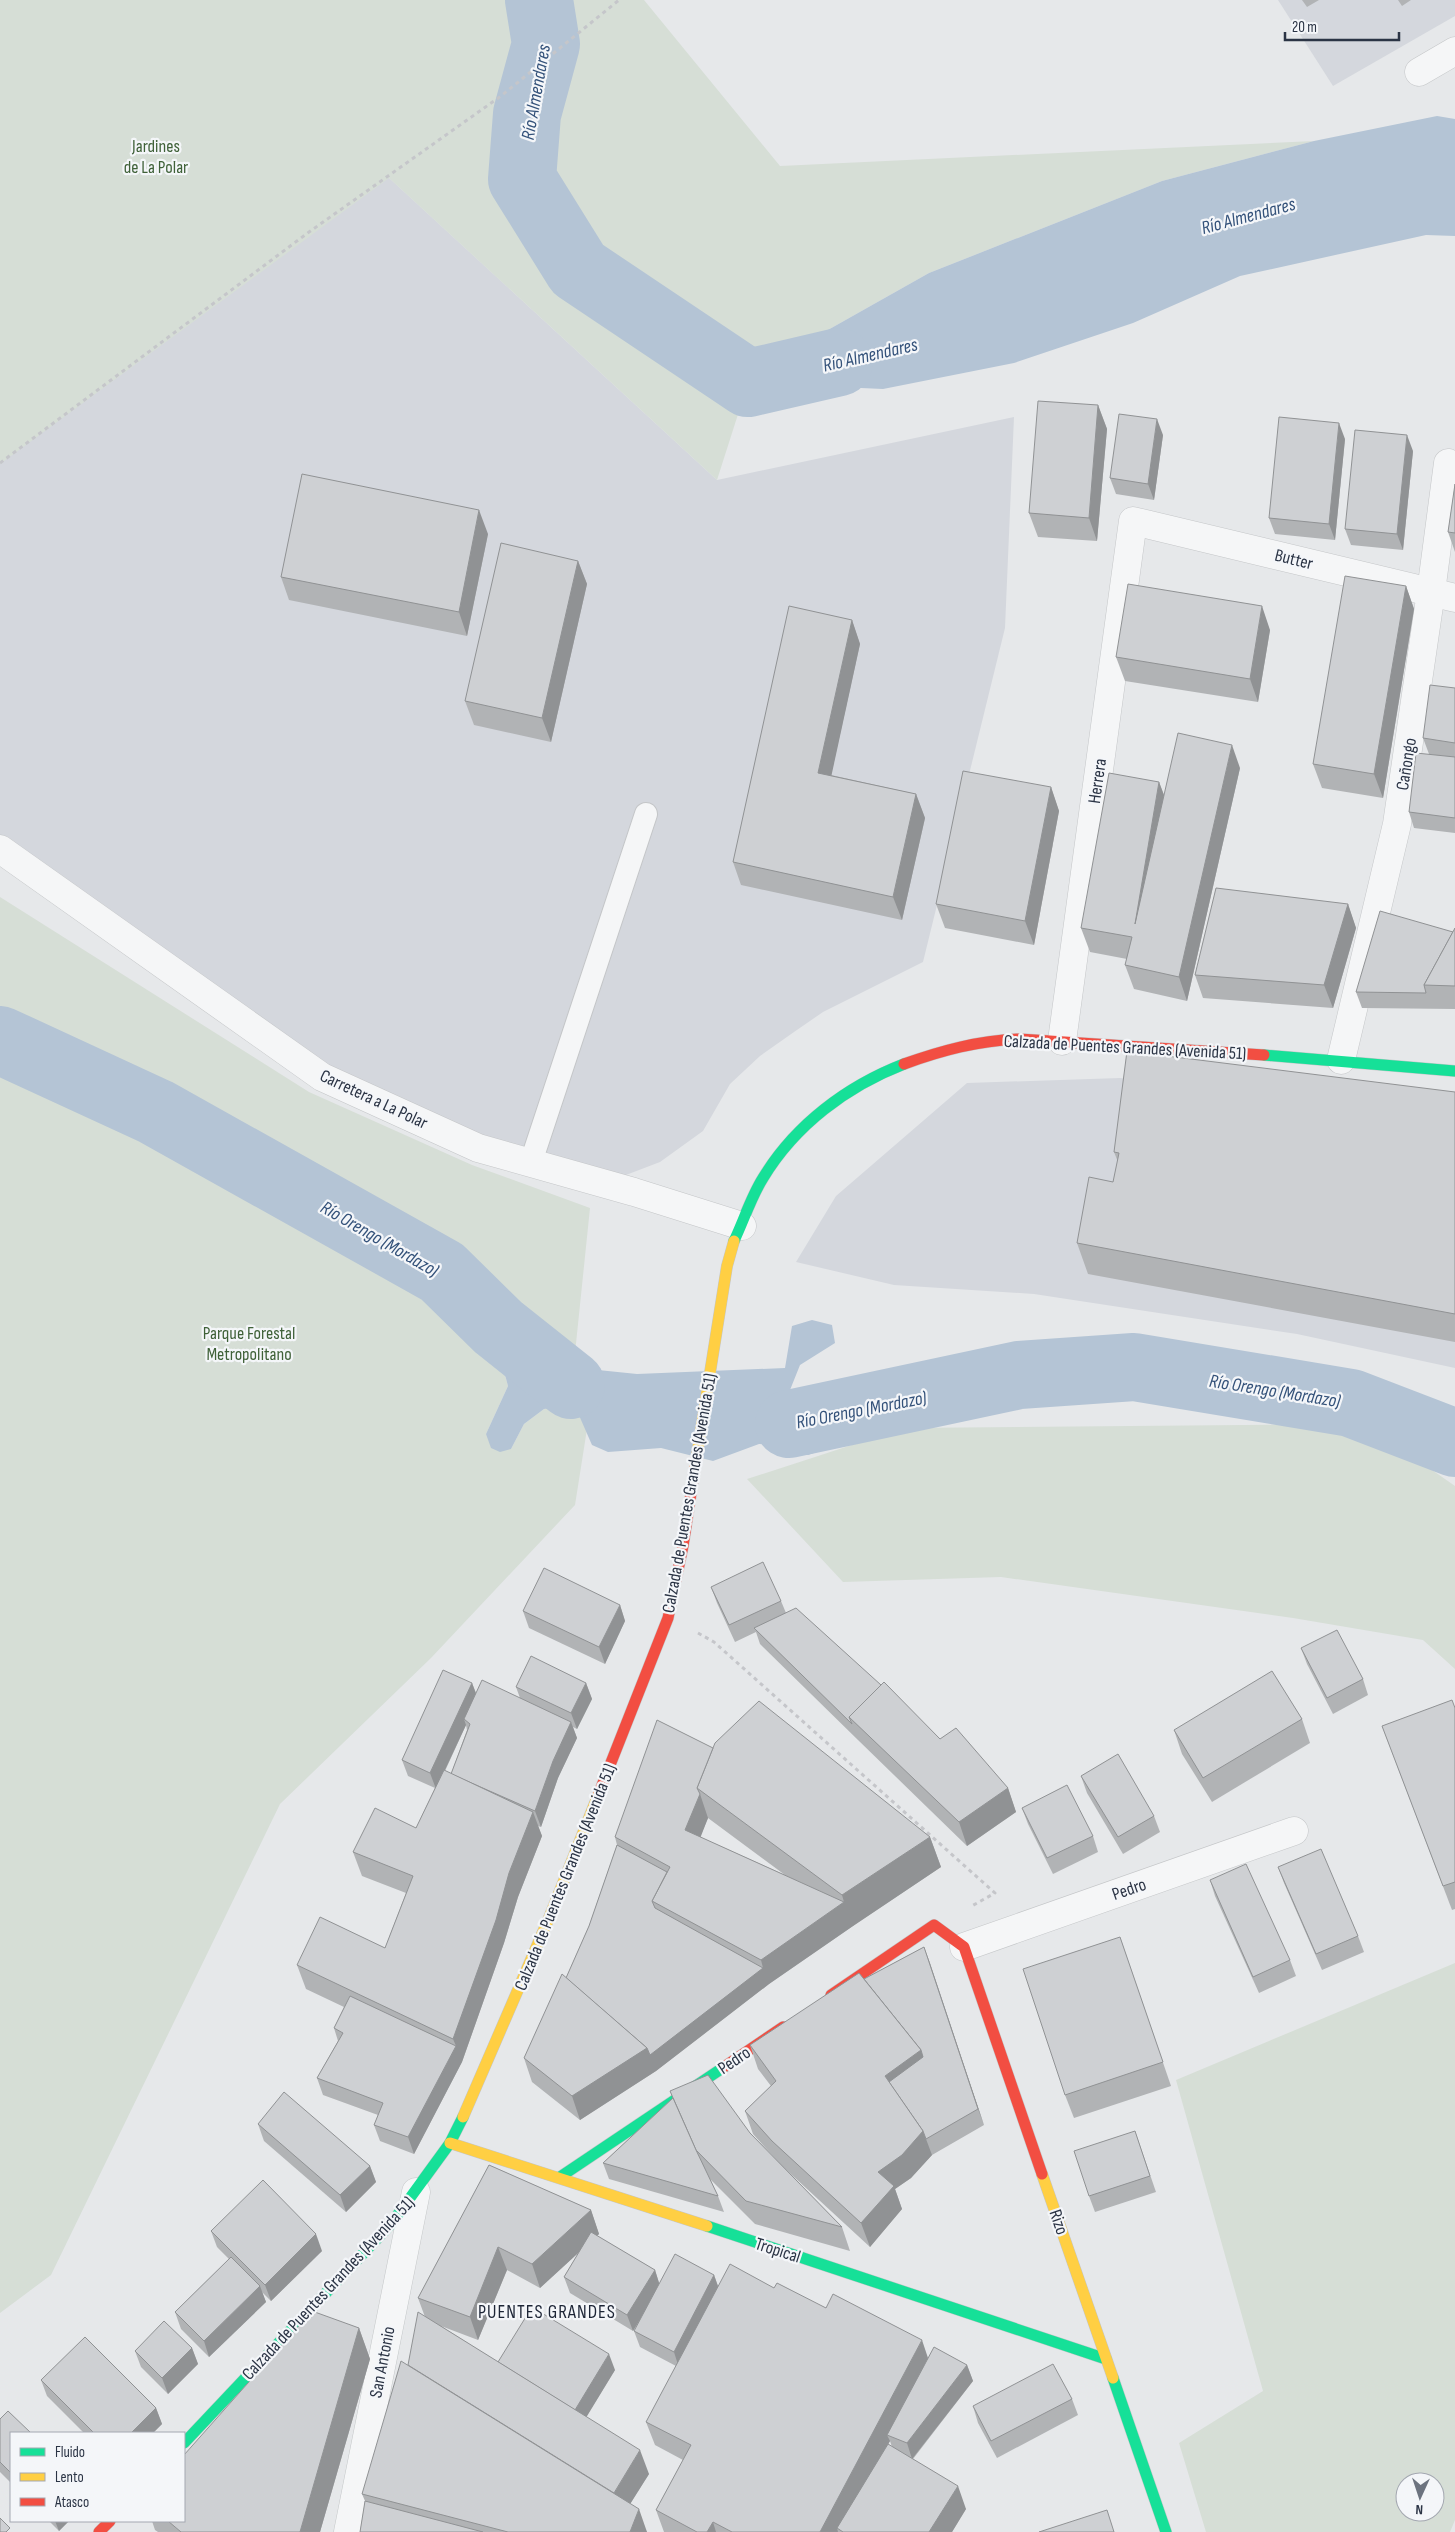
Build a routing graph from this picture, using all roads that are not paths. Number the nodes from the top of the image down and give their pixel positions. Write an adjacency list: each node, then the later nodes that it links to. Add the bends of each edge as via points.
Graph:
1 (1455, 51): 2 (street)
2 (1419, 72)
3 (1448, 463): 5 (street, Cañongo)
4 (1133, 521): 5 (street, Butter); 8 (street, Herrera)
5 (1443, 595): 9 (street, Cañongo, via 1397,824)
6 (646, 814): 11 (lane)
7 (0, 849): 11 (street, Carretera a La Polar, via 322,1077 478,1148)
8 (1062, 1040): 9 (main road, Calzada de Puentes Grandes (Avenida 51)); 12 (main road, Calzada de Puentes Grandes (Avenida 51), via 982,1041 934,1053 856,1086 823,1109 793,1138 763,1178)
9 (1341, 1060): 10 (main road, Calzada de Puentes Grandes (Avenida 51))
10 (1455, 1071)
11 (531, 1162): 12 (street, Carretera a La Polar)
12 (742, 1226): 17 (main road, Calzada de Puentes Grandes (Avenida 51), via 732,1245 727,1266 683,1546 668,1618 549,1918)
13 (1294, 1831): 14 (street, Pedro)
14 (964, 1946): 15 (main road, via 934,1926); 20 (main road, Rizo)
15 (820, 2002)
16 (796, 2018): 18 (main road, Pedro)
17 (450, 2143): 18 (main road, Tropical); 19 (main road, Calzada de Puentes Grandes (Avenida 51))
18 (560, 2177): 20 (main road, Tropical)
19 (416, 2192): 21 (main road, Calzada de Puentes Grandes (Avenida 51), via 391,2224); 24 (street, San Antonio)
20 (1106, 2359): 25 (main road, Rizo)
21 (185, 2442)
22 (109, 2522): 23 (main road)
23 (99, 2532)
24 (348, 2532)
25 (1166, 2532)

